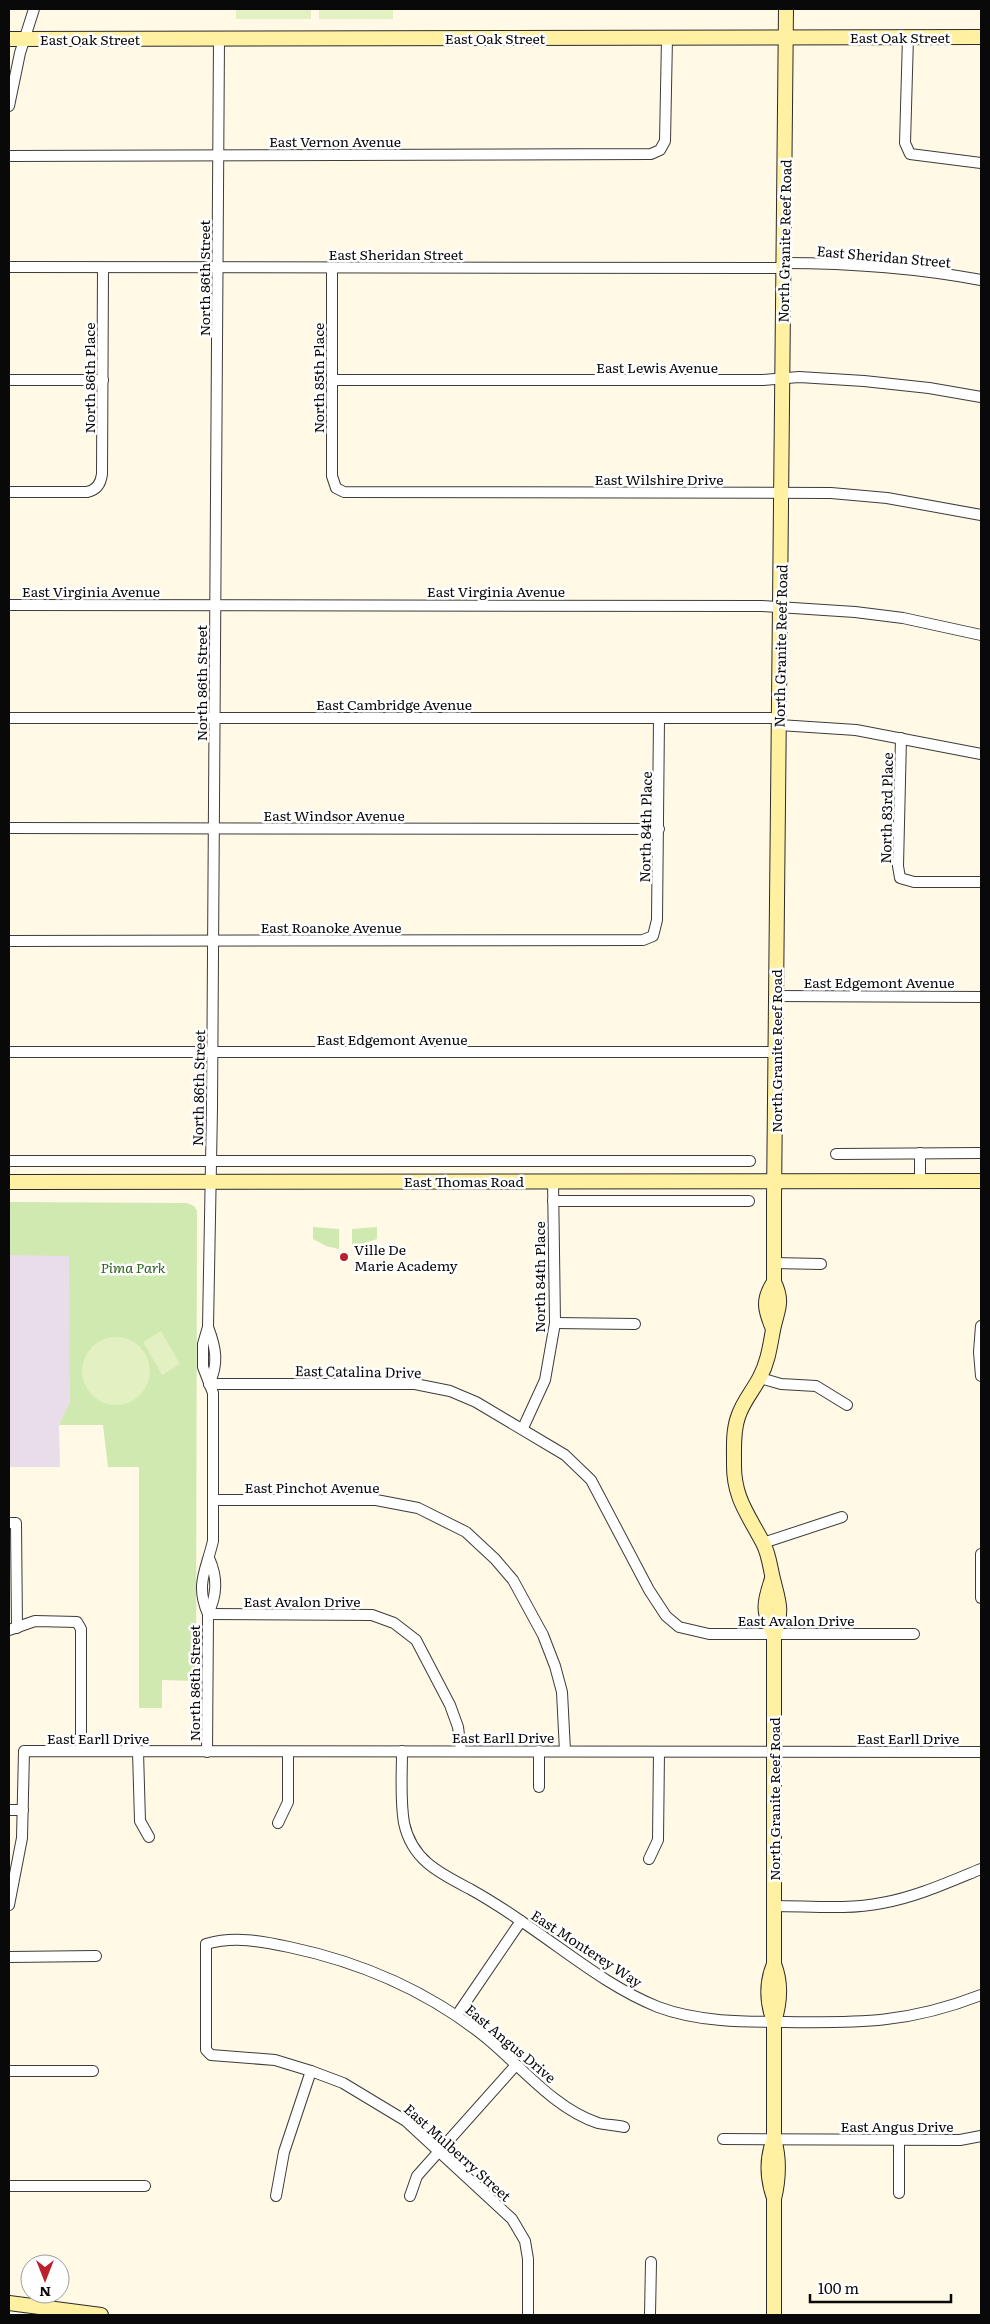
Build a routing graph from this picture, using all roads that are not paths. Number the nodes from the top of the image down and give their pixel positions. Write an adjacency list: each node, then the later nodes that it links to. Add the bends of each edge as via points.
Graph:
1 (34, 9): 8 (street)
2 (786, 9): 3 (street, North Granite Reef Road)
3 (786, 37): 4 (street, East Oak Street); 7 (street, East Oak Street); 14 (street, North Granite Reef Road)
4 (908, 37): 5 (street, East Oak Street); 13 (street, via 904,143 910,154)
5 (981, 37)
6 (9, 38): 8 (street, East Oak Street)
7 (667, 38): 9 (street, East Oak Street); 12 (street, East Vernon Avenue, via 665,136 660,150 645,155)
8 (24, 39): 9 (street, East Oak Street); 10 (street)
9 (219, 39): 12 (street, North 86th Street)
10 (9, 106)
11 (9, 156): 12 (street, East Vernon Avenue)
12 (219, 156): 16 (street, North 86th Street)
13 (981, 163)
14 (783, 265): 18 (street, East Sheridan Street); 19 (street, East Sheridan Street, via 882,266); 20 (street, North Granite Reef Road)
15 (9, 267): 17 (street, East Sheridan Street)
16 (218, 267): 17 (street, East Sheridan Street); 18 (street, East Sheridan Street); 30 (street, North 86th Street)
17 (103, 268): 22 (street, North 86th Place)
18 (332, 268): 23 (street, North 85th Place)
19 (981, 280)
20 (782, 379): 23 (street, East Lewis Avenue); 24 (street, East Lewis Avenue, via 864,381); 27 (street, North Granite Reef Road)
21 (9, 380): 22 (street)
22 (103, 380): 26 (street, North 86th Place, via 102,474 97,488 81,492)
23 (332, 380): 25 (street, North 85th Place, via 332,476)
24 (981, 397)
25 (336, 488): 27 (street, East Wilshire Drive, via 348,492)
26 (9, 492)
27 (781, 492): 28 (street, East Wilshire Drive, via 887,498); 31 (street, North Granite Reef Road)
28 (981, 515)
29 (9, 605): 30 (street, East Virginia Avenue)
30 (216, 605): 31 (street, East Virginia Avenue); 34 (street, North 86th Street)
31 (780, 607): 32 (street, East Virginia Avenue, via 903,618); 36 (street, North Granite Reef Road)
32 (981, 635)
33 (9, 718): 34 (street, East Cambridge Avenue)
34 (215, 718): 35 (street, East Cambridge Avenue); 40 (street, North 86th Street)
35 (659, 718): 36 (street, East Cambridge Avenue); 41 (street, North 84th Place)
36 (779, 721): 37 (street, East Cambridge Avenue); 46 (street, North Granite Reef Road)
37 (901, 738): 38 (street, East Cambridge Avenue); 42 (street, North 83rd Place, via 900,878 914,882)
38 (981, 754)
39 (9, 828): 40 (street, East Windsor Avenue)
40 (214, 828): 41 (street, East Windsor Avenue); 45 (street, North 86th Street)
41 (659, 828): 43 (street, North 84th Place, via 658,920)
42 (981, 882)
43 (653, 936): 45 (street, East Roanoke Avenue, via 639,941)
44 (9, 941): 45 (street, East Roanoke Avenue)
45 (213, 941): 49 (street, North 86th Street)
46 (776, 996): 47 (street, East Edgemont Avenue); 50 (street, North Granite Reef Road)
47 (981, 996)
48 (9, 1052): 49 (street, East Edgemont Avenue)
49 (212, 1052): 50 (street, East Edgemont Avenue); 56 (street, North 86th Street)
50 (775, 1052): 58 (street, North Granite Reef Road)
51 (920, 1153): 52 (street); 53 (street); 59 (street)
52 (836, 1154)
53 (981, 1154)
54 (750, 1161): 56 (street, East Thomas Road)
55 (9, 1162): 56 (street, East Thomas Road)
56 (210, 1162): 62 (street, North 86th Street)
57 (553, 1180): 58 (street, East Thomas Road); 62 (street, East Thomas Road); 63 (street, North 84th Place)
58 (774, 1180): 59 (street, East Thomas Road); 65 (street, North Granite Reef Road)
59 (920, 1180): 60 (street, East Thomas Road)
60 (981, 1181)
61 (9, 1182): 62 (street, East Thomas Road)
62 (210, 1182): 72 (street, North 86th Street, via 208,1327 203,1344 203,1367)
63 (553, 1201): 64 (street); 67 (street, North 84th Place)
64 (749, 1201)
65 (774, 1263): 66 (street); 71 (street, North Granite Reef Road, via 779,1313)
66 (821, 1264)
67 (555, 1323): 68 (street); 74 (street, North 84th Place, via 545,1380)
68 (635, 1324)
69 (981, 1326): 70 (street)
70 (981, 1376)
71 (760, 1378): 73 (street, via 781,1384 816,1386); 78 (street, North Granite Reef Road, via 738,1415 734,1464 739,1501)
72 (209, 1384): 74 (street, East Catalina Drive, via 415,1384 450,1391); 75 (street, North 86th Street, via 213,1393)
73 (847, 1405)
74 (523, 1428): 82 (street, East Catalina Drive, via 565,1455 591,1480 658,1606)
75 (213, 1500): 81 (street, North 86th Street, via 209,1558 215,1572 215,1599); 90 (street, East Pinchot Avenue, via 376,1500 418,1508 466,1532 513,1580 543,1635 562,1692)
76 (842, 1518): 78 (street)
77 (12, 1523): 83 (street)
78 (763, 1543): 84 (street, North Granite Reef Road, via 780,1602 780,1618)
79 (981, 1554): 80 (street)
80 (981, 1598)
81 (208, 1614): 88 (street, East Avalon Drive, via 372,1615 394,1624 416,1640 450,1705 458,1727); 92 (street, North 86th Street)
82 (679, 1627): 84 (street, East Avalon Drive, via 709,1634)
83 (13, 1629): 86 (street, via 35,1621 77,1622 81,1629)
84 (774, 1634): 85 (street, East Avalon Drive); 95 (street, North Granite Reef Road)
85 (914, 1634)
86 (81, 1751): 91 (street, East Earll Drive); 99 (street, East Earll Drive, via 24,1751)
87 (402, 1751): 88 (street, East Earll Drive); 93 (street, East Earll Drive); 106 (street, East Monterey Way, via 404,1821 408,1838 418,1854 432,1869)
88 (461, 1751): 89 (street, East Earll Drive)
89 (539, 1751): 90 (street, East Earll Drive); 97 (street)
90 (565, 1751): 94 (street, East Earll Drive)
91 (138, 1752): 92 (street, East Earll Drive); 101 (street, via 140,1821)
92 (207, 1752): 93 (street, East Earll Drive)
93 (288, 1752): 100 (street, via 288,1802)
94 (658, 1752): 95 (street, East Earll Drive); 102 (street, via 658,1840)
95 (774, 1752): 96 (street, East Earll Drive); 105 (street, North Granite Reef Road)
96 (981, 1752)
97 (539, 1787)
98 (9, 1810): 99 (street)
99 (23, 1810): 104 (street, via 20,1854)
100 (278, 1823)
101 (149, 1837)
102 (649, 1859)
103 (981, 1869): 105 (street, via 882,1904)
104 (9, 1905)
105 (774, 1906): 111 (street, North Granite Reef Road, via 774,1964 779,1977 779,2006)
106 (521, 1921): 110 (street); 111 (street, East Monterey Way, via 605,1980 660,2008 726,2021)
107 (96, 1956): 108 (street)
108 (9, 1957)
109 (981, 1995): 111 (street, East Monterey Way, via 949,2008 888,2020)
110 (457, 2016): 112 (street, East Angus Drive, via 379,1974 318,1953 260,1941 227,1939 206,1944); 113 (street, East Angus Drive)
111 (774, 2022): 120 (street, North Granite Reef Road)
112 (206, 2050): 114 (street, East Mulberry Street, via 211,2055 275,2060)
113 (516, 2065): 117 (street, East Angus Drive, via 572,2110 598,2123); 122 (street)
114 (311, 2070): 122 (street, East Mulberry Street, via 376,2101 406,2121); 126 (street, via 284,2152)
115 (9, 2071): 116 (street)
116 (93, 2071)
117 (624, 2127)
118 (981, 2136): 121 (street, East Angus Drive, via 960,2140)
119 (723, 2139): 120 (street, East Angus Drive)
120 (774, 2139): 121 (street, East Angus Drive); 133 (street, North Granite Reef Road, via 779,2154 779,2181 774,2199)
121 (899, 2140): 125 (street)
122 (439, 2151): 127 (street, via 418,2176); 131 (street, East Mulberry Street, via 512,2219 525,2241)
123 (9, 2186): 124 (street)
124 (145, 2186)
125 (899, 2193)
126 (276, 2196)
127 (410, 2196)
128 (650, 2262): 132 (street)
129 (9, 2303): 130 (street)
130 (101, 2315)
131 (528, 2315)
132 (650, 2315)
133 (774, 2315)

